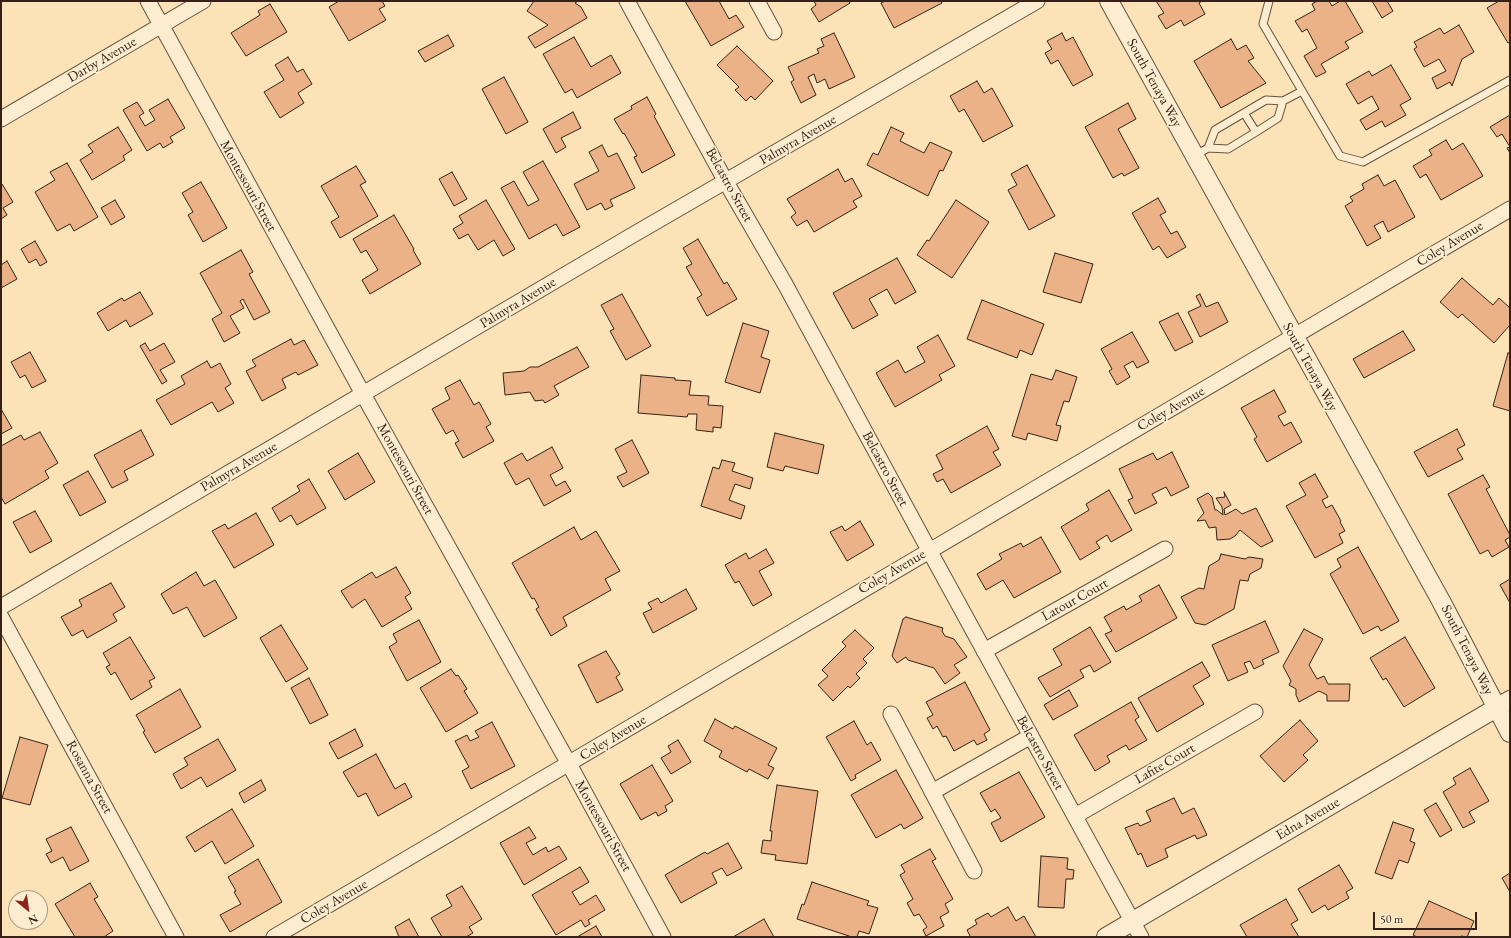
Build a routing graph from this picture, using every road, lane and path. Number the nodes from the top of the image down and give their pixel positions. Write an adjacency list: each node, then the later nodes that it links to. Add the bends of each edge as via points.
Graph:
1 (148, 1): 8 (street, Montessouri Street)
2 (203, 1): 8 (street, Darby Avenue)
3 (627, 1): 17 (street, Belcastro Street)
4 (757, 1): 9 (street)
5 (1037, 1): 17 (street, Palmyra Avenue)
6 (1109, 1): 16 (street, South Tenaya Way)
7 (1269, 1): 11 (lane, via 1263,24)
8 (161, 26): 14 (street, Darby Avenue); 20 (street, Montessouri Street)
9 (774, 32)
10 (1510, 80): 11 (lane, via 1363,162 1340,156)
11 (1302, 91): 12 (lane)
12 (1283, 102): 13 (lane, via 1266,100); 15 (lane, via 1278,118)
13 (1244, 113): 15 (lane); 16 (lane, via 1215,130)
14 (1, 119)
15 (1256, 132): 16 (lane, via 1228,149)
16 (1201, 152): 19 (street, South Tenaya Way)
17 (726, 182): 20 (street, Palmyra Avenue); 22 (street, Belcastro Street, via 785,284)
18 (1510, 209): 19 (street, Coley Avenue)
19 (1294, 337): 22 (street, Coley Avenue); 26 (street, South Tenaya Way, via 1441,601)
20 (363, 394): 23 (street, Palmyra Avenue); 31 (street, Montessouri Street)
21 (1165, 549): 25 (street, Latour Court)
22 (929, 550): 25 (street, Belcastro Street); 31 (street, Coley Avenue)
23 (1, 607)
24 (1, 617): 36 (street, Rosanna Street)
25 (984, 651): 30 (street, Belcastro Street)
26 (1503, 704): 29 (street, South Tenaya Way); 35 (street, Edna Avenue)
27 (1255, 712): 33 (street, Lafite Court)
28 (891, 714): 32 (street)
29 (1510, 733)
30 (1031, 736): 32 (street); 33 (street, Belcastro Street)
31 (569, 764): 37 (street, Coley Avenue); 38 (street, Montessouri Street)
32 (932, 792): 34 (street)
33 (1074, 816): 35 (street, Belcastro Street)
34 (974, 871)
35 (1132, 921): 39 (street, Edna Avenue); 40 (street, Belcastro Street)
36 (176, 937)
37 (274, 937)
38 (664, 937)
39 (1106, 937)
40 (1141, 937)

